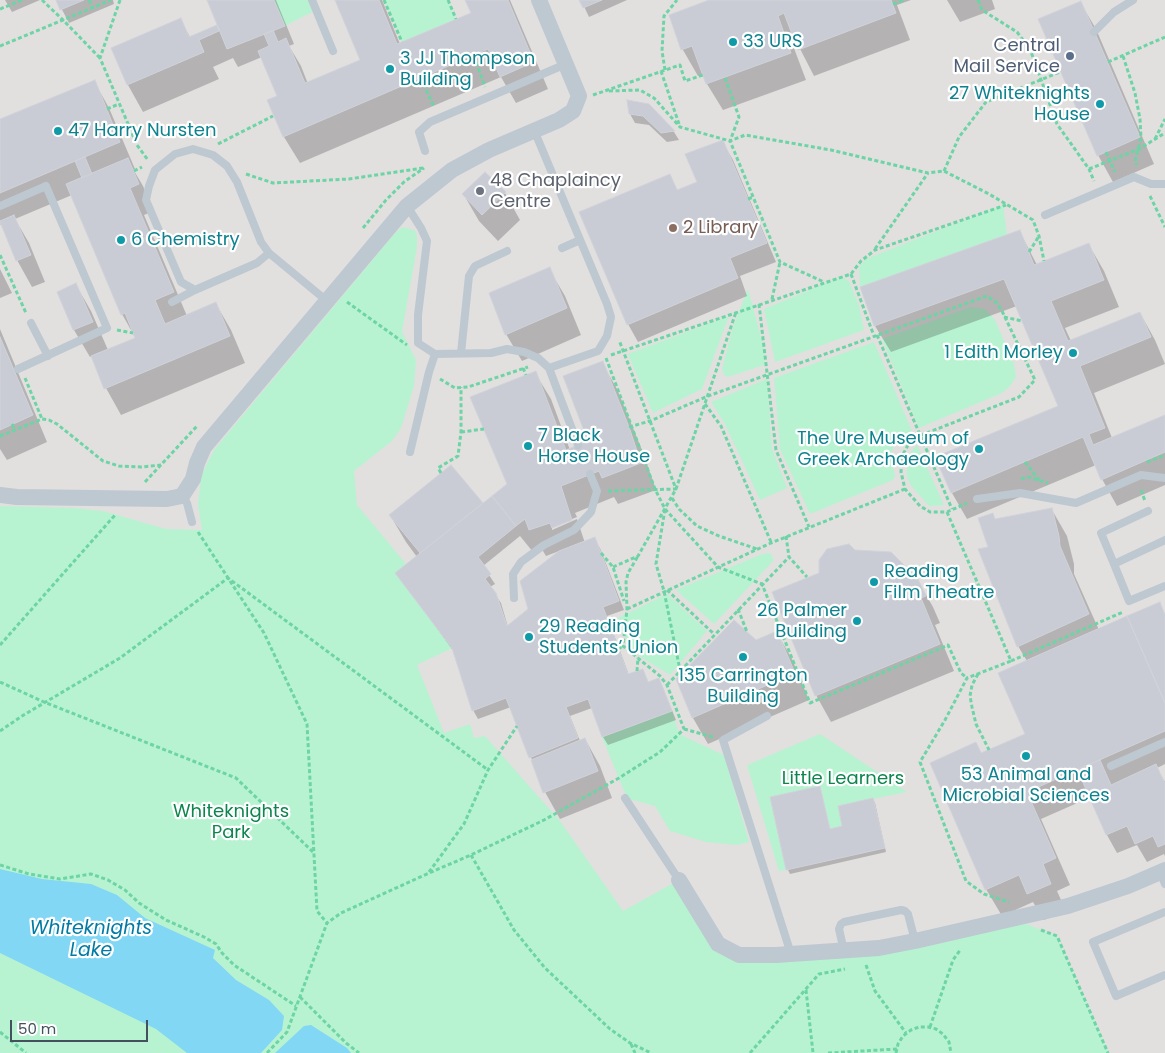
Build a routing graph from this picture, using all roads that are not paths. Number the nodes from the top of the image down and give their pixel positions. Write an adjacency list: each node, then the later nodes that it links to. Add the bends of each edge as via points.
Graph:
1 (312, 0): 5 (lane)
2 (539, 0): 6 (street)
3 (1133, 0): 4 (lane, via 1114,12)
4 (1094, 32)
5 (333, 51)
6 (566, 64): 7 (street, via 579,96 573,111); 8 (lane, via 430,122 419,132)
7 (534, 130): 11 (street, via 452,170); 13 (lane)
8 (425, 151)
9 (1165, 184): 12 (lane, via 1151,184 1134,177)
10 (0, 206): 23 (lane, via 46,186 107,328)
11 (407, 206): 18 (street); 22 (lane, via 427,241 418,343)
12 (1045, 215)
13 (580, 240): 14 (lane); 24 (lane, via 611,317 607,336 598,351)
14 (562, 248)
15 (507, 251): 21 (lane, via 475,266 469,276)
16 (269, 253): 17 (lane, via 257,263); 17 (lane, via 227,166 213,155 193,149 175,154 155,170 146,200 181,282); 18 (lane)
17 (195, 290): 19 (lane)
18 (326, 301): 31 (street, via 204,447 193,479)
19 (172, 302)
20 (31, 323): 23 (lane)
21 (461, 353): 22 (lane); 24 (lane, via 491,353 507,349 538,358)
22 (435, 354): 27 (lane)
23 (48, 356): 25 (lane)
24 (549, 368): 26 (lane)
25 (19, 369)
26 (578, 445)
27 (410, 452)
28 (590, 474): 38 (lane, via 597,491 592,512 574,530 544,545 521,562 513,574)
29 (1165, 478): 32 (lane, via 1141,475 1076,503 1020,493)
30 (0, 495): 31 (street, via 167,499)
31 (182, 496): 34 (lane)
32 (977, 499)
33 (1148, 511): 36 (lane, via 1101,532)
34 (192, 522)
35 (1165, 540): 36 (lane)
36 (1114, 564): 37 (lane, via 1129,601)
37 (1165, 586)
38 (514, 598)
39 (767, 716): 48 (lane, via 723,740)
40 (1165, 742): 41 (lane)
41 (1111, 766)
42 (625, 798): 44 (lane)
43 (1163, 875): 46 (street, via 1068,906)
44 (679, 880): 48 (street, via 718,944 739,955)
45 (1165, 912): 49 (lane, via 1093,942 1116,996)
46 (915, 940): 47 (street); 47 (lane, via 908,914 901,910 841,924 839,929)
47 (844, 951): 48 (street)
48 (791, 954)
49 (1165, 976)

